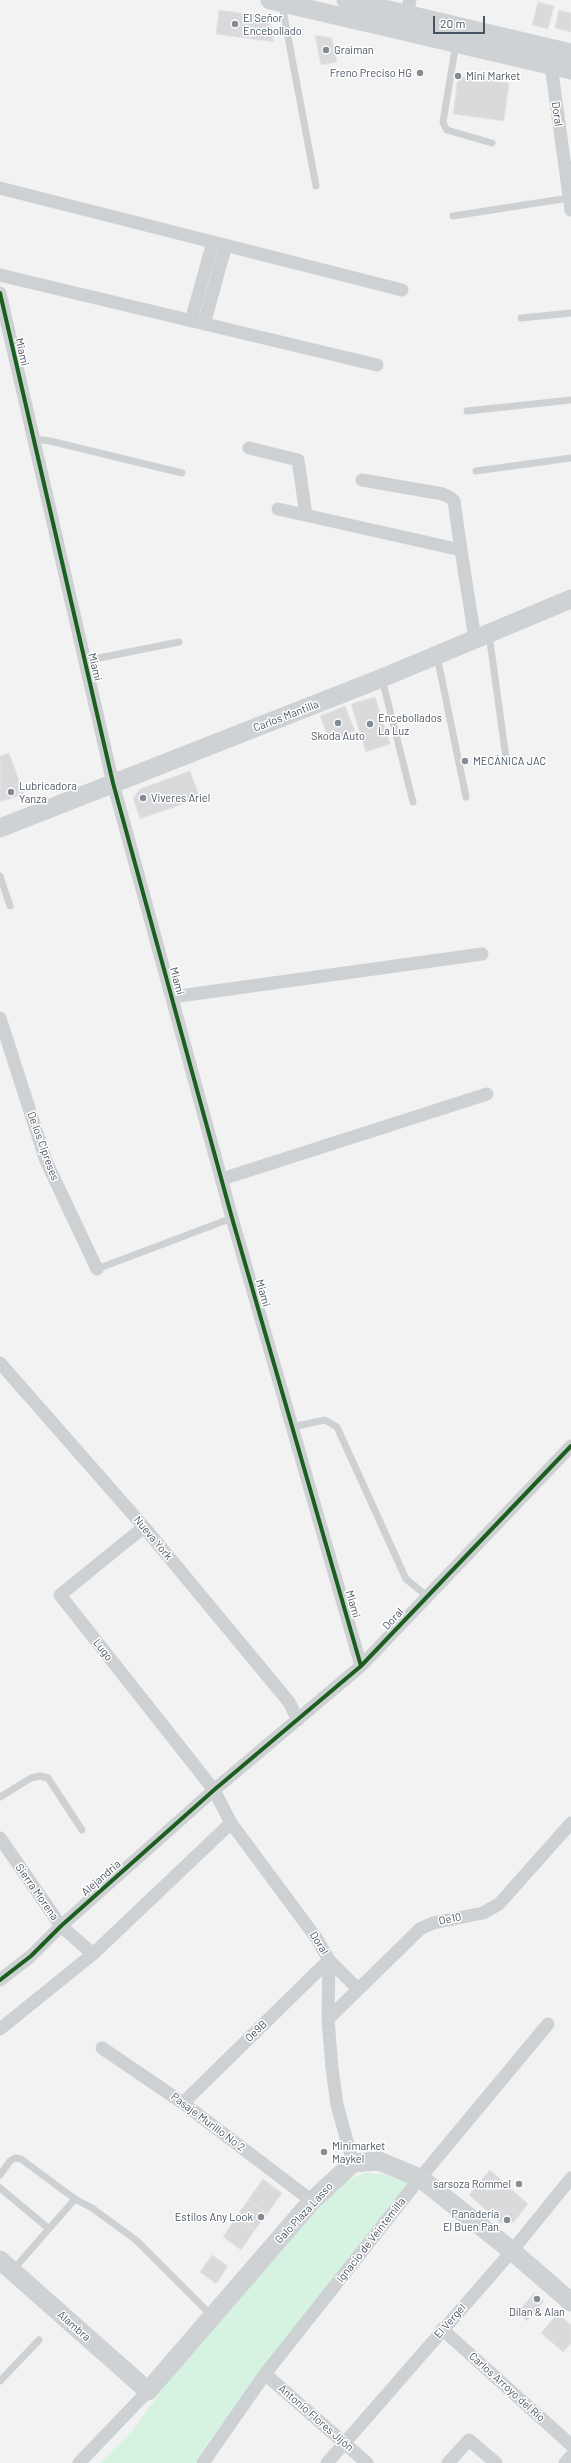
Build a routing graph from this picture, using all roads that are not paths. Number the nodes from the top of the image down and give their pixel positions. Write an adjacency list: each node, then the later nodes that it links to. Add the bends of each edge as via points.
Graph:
1 (346, 0): 3 (street)
2 (276, 1): 4 (street); 9 (lane)
3 (408, 7): 5 (street)
4 (456, 43): 6 (street); 8 (lane, via 443,122 447,130)
5 (571, 53)
6 (550, 65): 7 (street); 11 (street, Doral)
7 (571, 70)
8 (492, 143)
9 (316, 186)
10 (0, 188): 13 (street)
11 (570, 204): 12 (lane)
12 (454, 216)
13 (213, 242): 14 (street); 20 (street)
14 (226, 246): 16 (street); 21 (street)
15 (0, 275): 20 (street)
16 (402, 290)
17 (0, 294): 25 (street, Miami)
18 (571, 313): 19 (lane)
19 (521, 318)
20 (191, 321): 21 (street)
21 (204, 324): 22 (street)
22 (377, 365)
23 (571, 400): 24 (lane)
24 (466, 411)
25 (32, 439): 29 (lane, via 50,441); 38 (street, Miami)
26 (249, 448): 32 (street, via 298,460)
27 (571, 458): 28 (lane)
28 (476, 471)
29 (182, 473)
30 (362, 480): 33 (street, via 443,494 451,498 454,502)
31 (278, 509): 32 (street)
32 (306, 515): 33 (street)
33 (460, 550): 35 (street)
34 (571, 599): 35 (street, Carlos Mantilla)
35 (482, 636): 37 (street, Carlos Mantilla); 40 (lane)
36 (180, 642): 38 (lane)
37 (437, 654): 39 (street, Carlos Mantilla); 42 (lane)
38 (84, 661): 41 (street, Miami)
39 (382, 678): 41 (street, Carlos Mantilla); 43 (lane)
40 (506, 758)
41 (113, 784): 44 (street, Carlos Mantilla); 48 (street, Miami)
42 (466, 797)
43 (413, 802)
44 (0, 828)
45 (0, 876): 46 (lane)
46 (10, 906)
47 (482, 954): 48 (street)
48 (172, 997): 51 (street, Miami)
49 (0, 1018): 53 (street, De los Cipreses, via 46,1161)
50 (487, 1094): 51 (street)
51 (222, 1180): 52 (street, Miami)
52 (232, 1218): 53 (lane); 55 (street, Miami)
53 (97, 1269)
54 (0, 1363): 57 (street, Nueva York)
55 (292, 1427): 58 (lane, via 325,1420 337,1427 406,1579); 59 (street, Miami)
56 (571, 1446): 58 (street, Doral)
57 (144, 1527): 60 (street, Nueva York, via 289,1702); 61 (street, Lugo, via 60,1595)
58 (427, 1596): 59 (street, Doral)
59 (361, 1666): 60 (street, Doral)
60 (298, 1720): 61 (street, Doral)
61 (214, 1790): 63 (street, Doral); 67 (street, Alejandria)
62 (0, 1797): 65 (lane, via 31,1778 48,1778)
63 (231, 1823): 68 (street); 69 (street, Doral, via 317,1939)
64 (571, 1823): 71 (street, Oe10, via 499,1904 483,1913 433,1923 420,1929)
65 (82, 1830)
66 (0, 1838): 67 (street, Sierra Morena)
67 (61, 1926): 68 (street, Sierra Morena); 70 (street, Alejandria, via 31,1956)
68 (93, 1954): 74 (street)
69 (329, 1960): 71 (street); 72 (street, Doral); 76 (street, Oe9B)
70 (0, 1980)
71 (358, 1989): 72 (street, Oe10)
72 (328, 2019): 77 (street, Doral, via 337,2105)
73 (548, 2024): 79 (street, Ignacio de Veintemilla)
74 (0, 2029)
75 (102, 2048): 76 (street, Pasaje Murillo No 2)
76 (183, 2103): 83 (street, Pasaje Murillo No 2)
77 (353, 2163): 79 (street, via 379,2161); 83 (street, Galo Plaza Lasso)
78 (0, 2176): 82 (lane, via 10,2160 21,2159)
79 (420, 2178): 85 (street); 91 (street, Ignacio de Veintemilla)
80 (571, 2178): 85 (street, El Vergel)
81 (0, 2188): 84 (lane)
82 (75, 2199): 84 (lane); 88 (lane, via 92,2208 136,2240)
83 (312, 2201): 88 (street, Galo Plaza Lasso)
84 (48, 2228): 86 (lane)
85 (512, 2251): 87 (street); 89 (street, El Vergel)
86 (6, 2266): 93 (street, Alambra)
87 (571, 2302)
88 (213, 2316): 93 (street, Galo Plaza Lasso)
89 (442, 2329): 94 (street, El Vergel); 95 (street, Carlos Arroyo del Río)
90 (39, 2340): 92 (lane)
91 (265, 2374): 94 (street, Antonio Flores Jijón); 98 (street, Ignacio de Veintemilla)
92 (0, 2381)
93 (148, 2391): 97 (street, Galo Plaza Lasso)
94 (345, 2442): 99 (street, El Vergel); 100 (street, Antonio Flores Jijón)
95 (571, 2445)
96 (571, 2456): 103 (street)
97 (79, 2463)
98 (203, 2463)
99 (327, 2463)
100 (367, 2463)
101 (448, 2463): 102 (street, via 469,2440)
102 (496, 2463)
103 (565, 2463)

